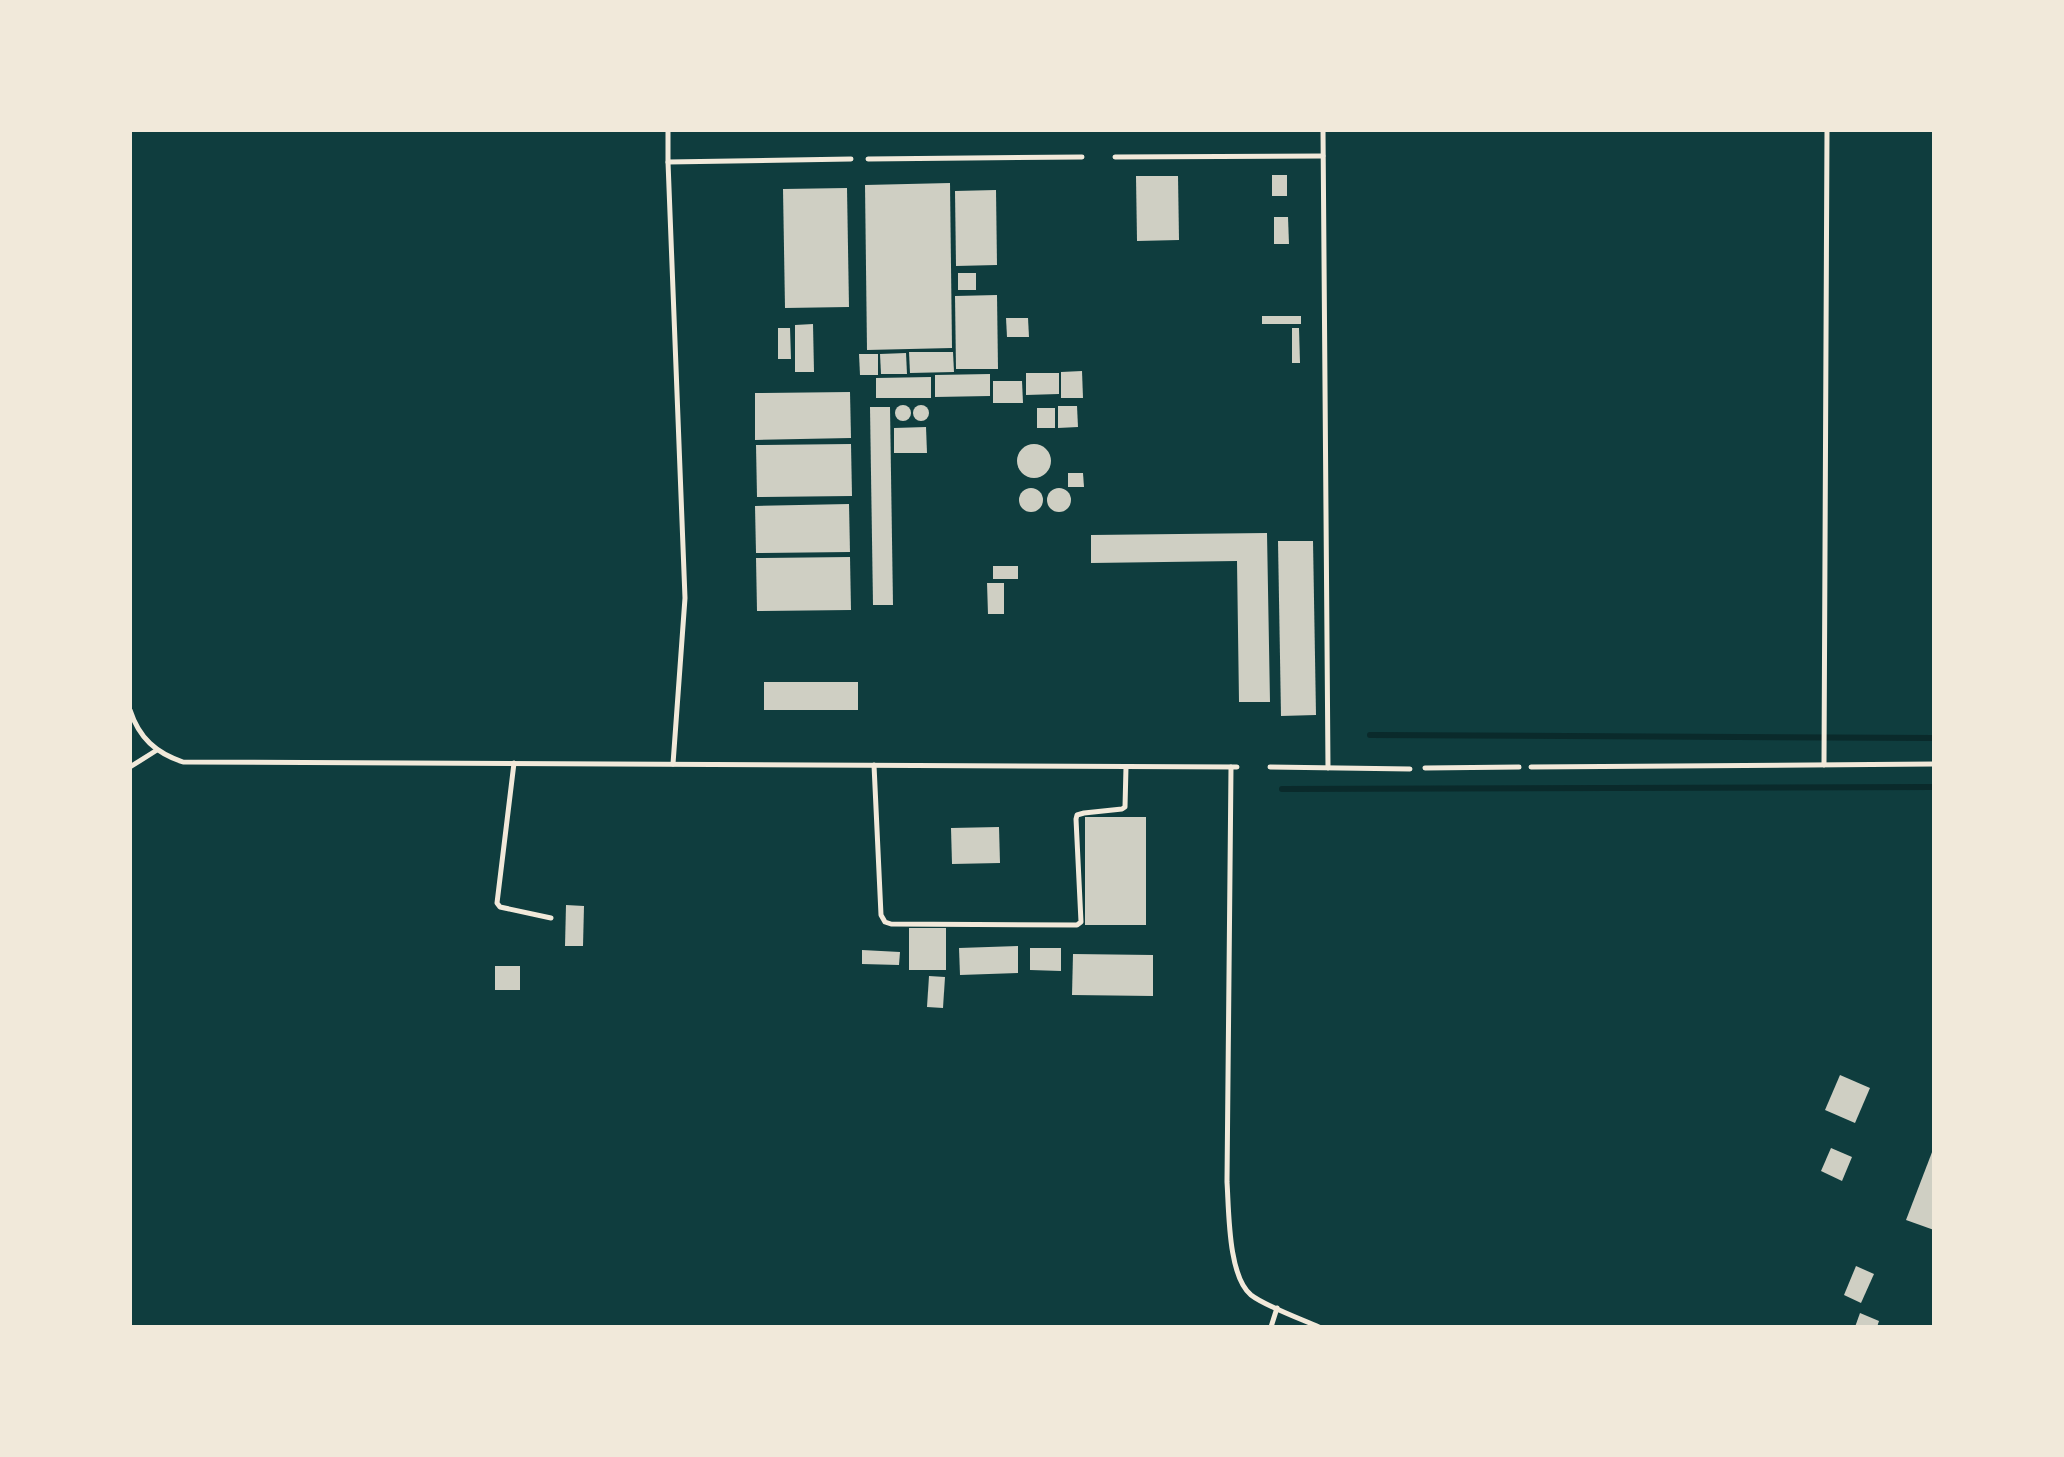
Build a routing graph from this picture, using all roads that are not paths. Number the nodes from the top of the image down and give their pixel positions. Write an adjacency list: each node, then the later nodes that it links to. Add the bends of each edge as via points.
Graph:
1 (668, 130): 9 (lane)
2 (1323, 130): 4 (lane)
3 (1827, 130): 16 (lane)
4 (1323, 156): 6 (lane); 22 (lane)
5 (1082, 157): 8 (lane)
6 (1115, 157)
7 (851, 159): 9 (lane)
8 (868, 159)
9 (668, 162): 13 (lane, via 685,598)
10 (130, 710): 11 (lane, via 134,724)
11 (157, 750): 12 (lane, via 183,762); 17 (lane)
12 (514, 763): 13 (lane); 25 (lane, via 497,903)
13 (673, 764): 15 (lane)
14 (1934, 764): 16 (lane)
15 (874, 765): 18 (lane); 18 (lane, via 881,915 891,924 1077,925 1077,815 1125,807)
16 (1824, 765): 21 (lane)
17 (130, 767)
18 (1126, 767): 26 (lane, via 1234,767 1230,1238 1237,1272 1250,1294)
19 (1270, 767): 22 (lane)
20 (1519, 767): 23 (lane)
21 (1531, 767)
22 (1328, 768): 24 (lane)
23 (1425, 768)
24 (1410, 769)
25 (551, 918)
26 (1277, 1308): 27 (lane); 28 (lane)
27 (1271, 1327)
28 (1319, 1327)

